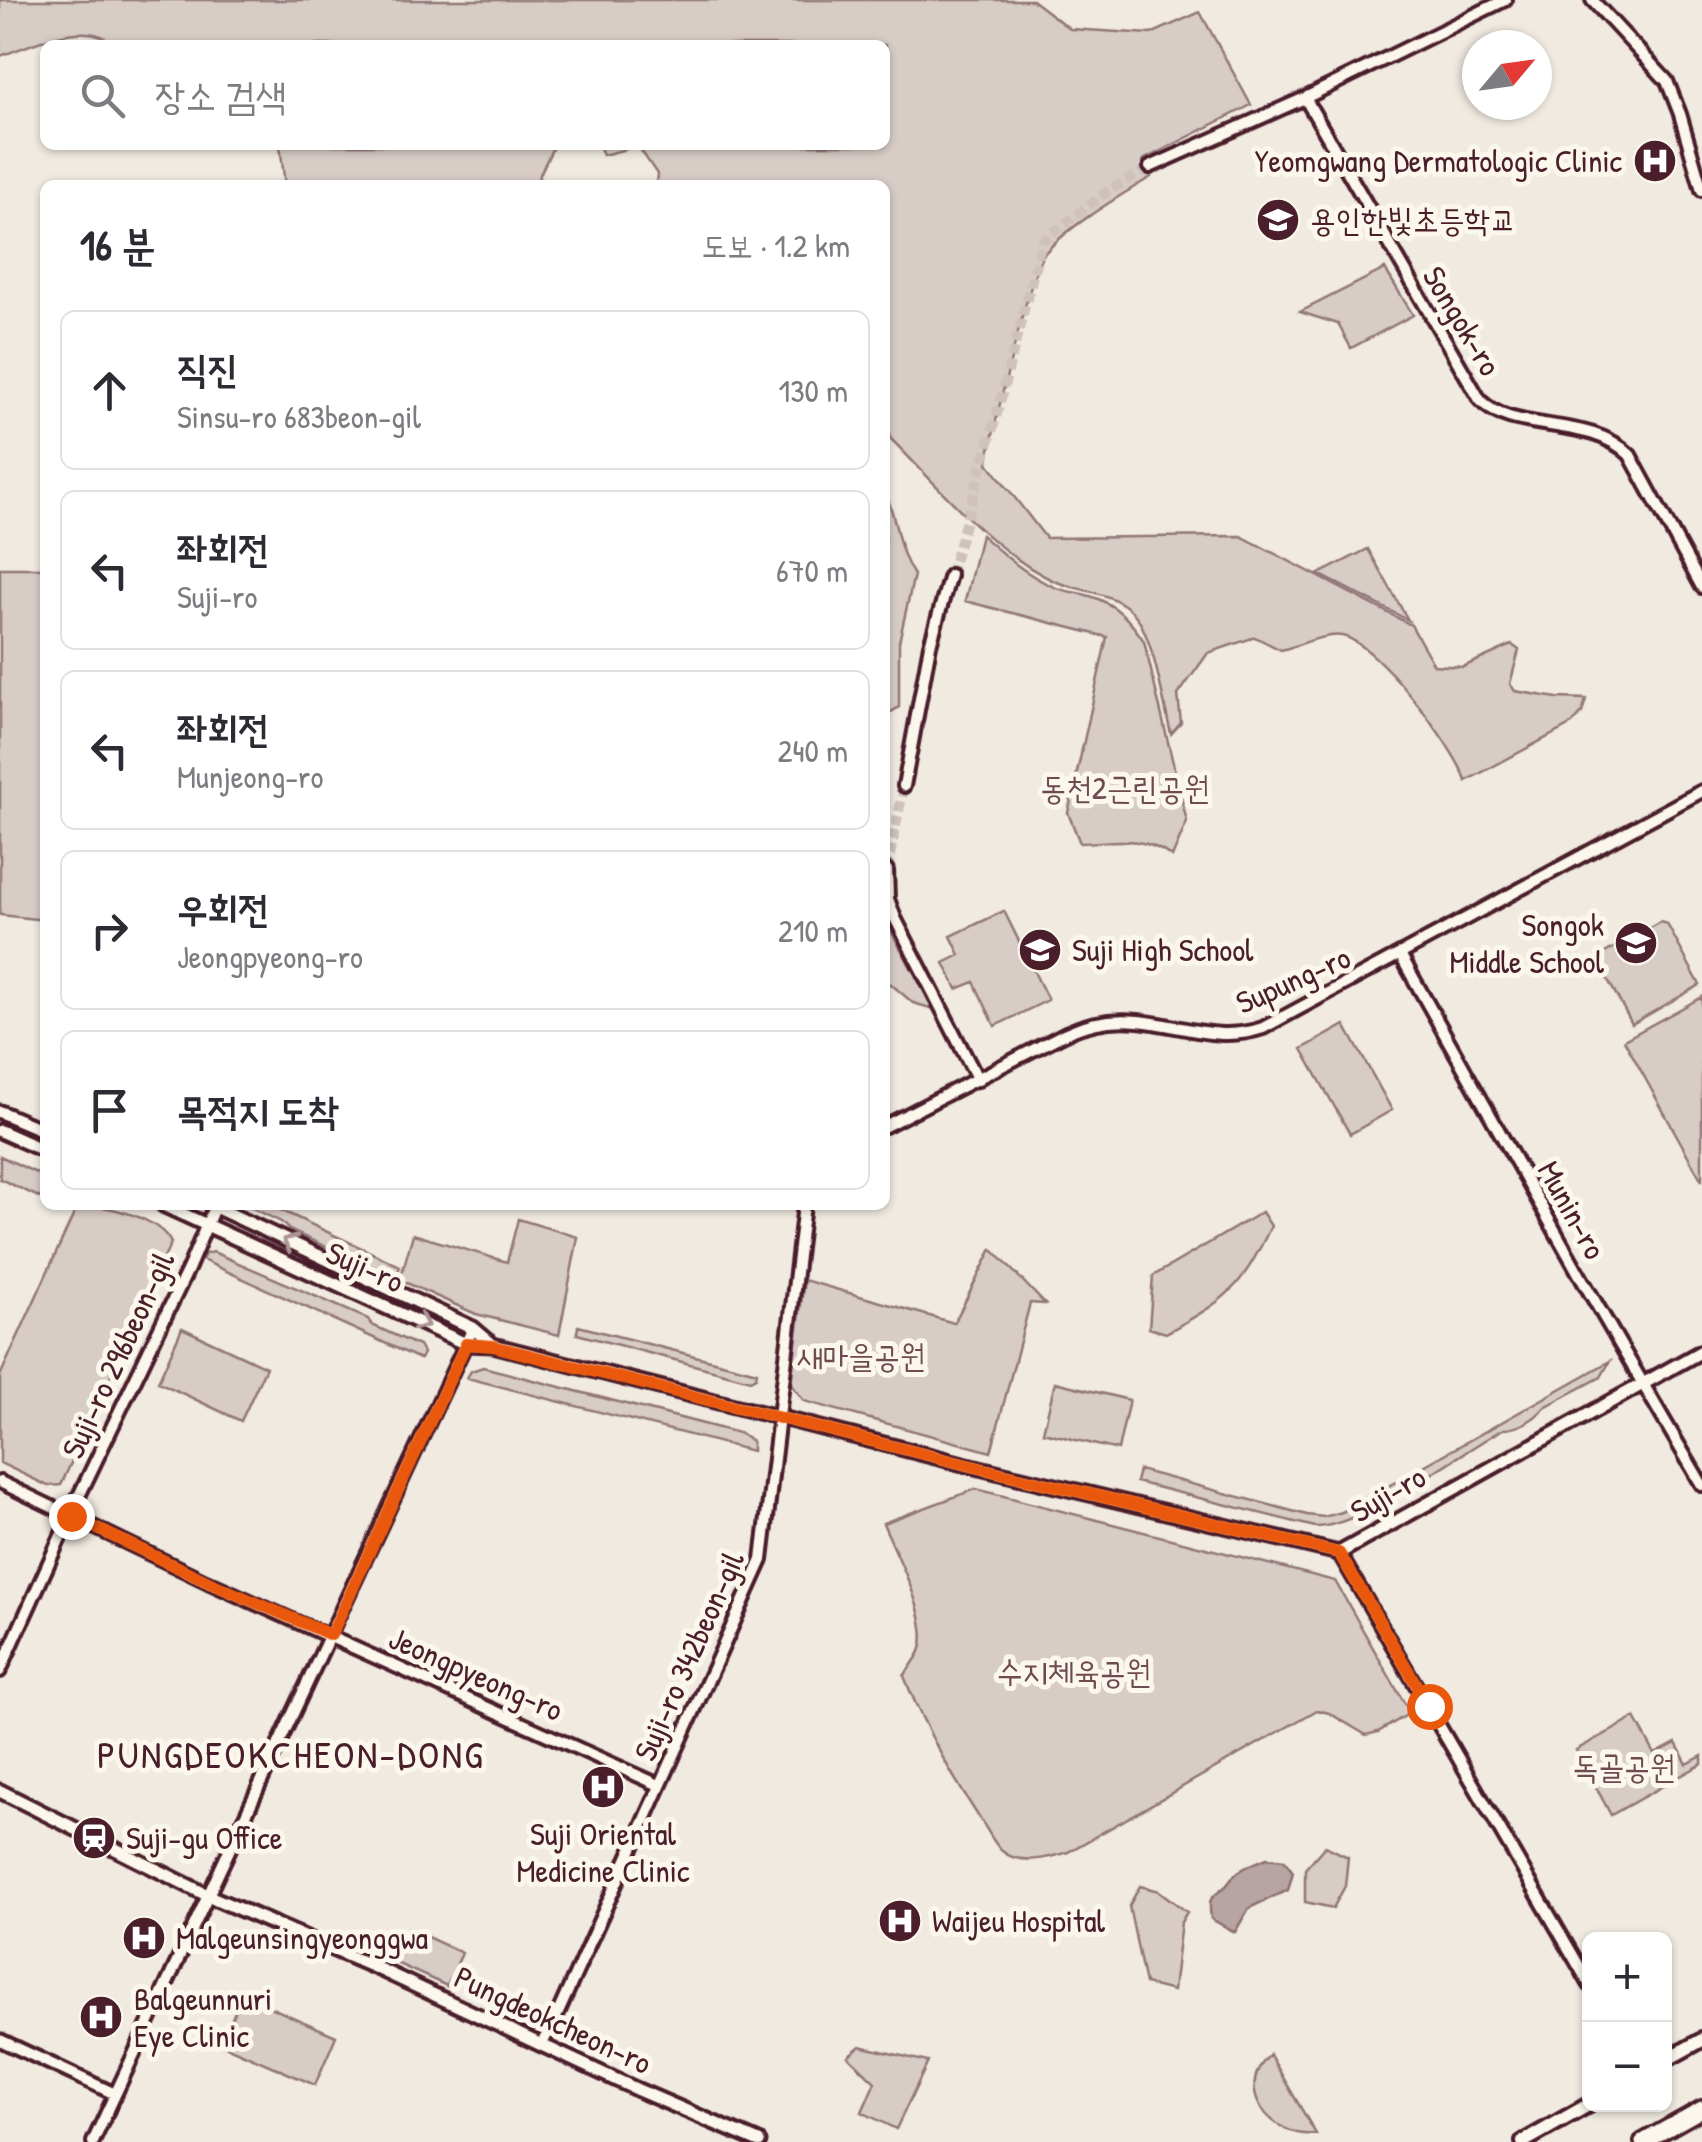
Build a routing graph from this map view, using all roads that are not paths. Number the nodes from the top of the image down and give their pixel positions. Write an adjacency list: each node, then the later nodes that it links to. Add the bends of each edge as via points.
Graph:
1 (1505, 0): 3 (street)
2 (1592, 0): 5 (street, via 1667,80)
3 (1305, 98): 4 (street); 7 (street, Songok-ro, via 1480,400 1493,411 1618,444)
4 (1150, 167)
5 (1702, 190)
6 (950, 575): 8 (street)
7 (1702, 587)
8 (904, 786)
9 (1702, 791): 11 (street, Supung-ro)
10 (890, 905): 12 (street)
11 (1401, 956): 12 (street, Supung-ro, via 1247,1033 1131,1018 1094,1022); 27 (street, Munin-ro)
12 (978, 1080): 14 (street, Supung-ro)
13 (0, 1112): 15 (main road)
14 (890, 1124)
15 (40, 1129)
16 (0, 1130): 17 (main road)
17 (40, 1150)
18 (173, 1210): 22 (main road, Suji-ro)
19 (211, 1210): 22 (street)
20 (224, 1210): 23 (main road, Suji-ro, one-way to 20)
21 (803, 1210): 28 (street, Suji-ro 342beon-gil)
22 (206, 1225): 24 (main road, Suji-ro, one-way to 24); 31 (street, Suji-ro 296beon-gil)
23 (473, 1328): 24 (street); 25 (main road, Suji-ro)
24 (466, 1344): 25 (main road, Suji-ro); 33 (street)
25 (493, 1346): 28 (main road, Suji-ro)
26 (1702, 1352): 27 (main road, Suji-ro)
27 (1643, 1384): 30 (street, Munin-ro); 32 (main road, Suji-ro)
28 (780, 1416): 32 (main road, Suji-ro); 35 (street, Suji-ro 342beon-gil, via 762,1560)
29 (0, 1482): 31 (street, Jeongpyeong-ro)
30 (1702, 1486)
31 (71, 1516): 33 (street, Jeongpyeong-ro); 34 (street, Suji-ro 296beon-gil)
32 (1339, 1553): 38 (street)
33 (331, 1635): 35 (street, Jeongpyeong-ro); 37 (street)
34 (0, 1670)
35 (658, 1785): 41 (street, Suji-ro 342beon-gil)
36 (0, 1791): 37 (main road, Pungdeokcheon-ro)
37 (208, 1896): 41 (main road, Pungdeokcheon-ro); 43 (street)
38 (1582, 1971)
39 (0, 2040): 43 (street)
40 (1702, 2040): 42 (main road)
41 (540, 2045): 47 (main road, Pungdeokcheon-ro)
42 (1672, 2057)
43 (116, 2094): 46 (street)
44 (1582, 2109): 48 (main road)
45 (1702, 2109): 49 (highway)
46 (94, 2142)
47 (759, 2142)
48 (1523, 2142)
49 (1643, 2142)

